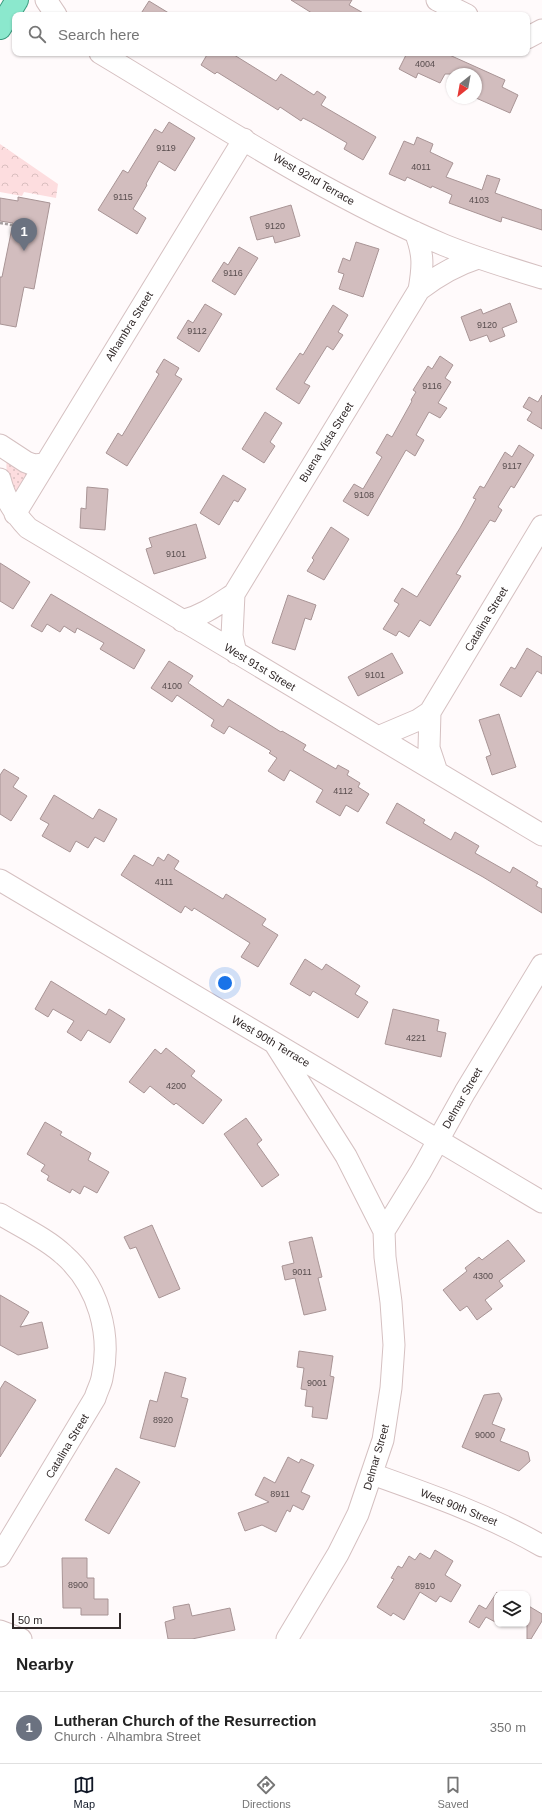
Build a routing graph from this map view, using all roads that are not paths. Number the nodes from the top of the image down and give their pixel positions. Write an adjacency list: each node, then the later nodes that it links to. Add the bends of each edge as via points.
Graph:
1 (46, 0): 4 (street)
2 (437, 0): 5 (street)
3 (14, 1): 7 (main road)
4 (54, 12)
5 (460, 12)
6 (12, 28): 7 (street)
7 (0, 29)
8 (542, 30): 9 (street)
9 (530, 36)
10 (530, 43): 11 (street)
11 (542, 47)
12 (105, 56): 13 (street, West 92nd Terrace)
13 (244, 139): 14 (street, West 92nd Terrace, via 325,187); 19 (street, Alhambra Street)
14 (415, 232): 15 (street, West 92nd Terrace); 17 (street, Buena Vista Street, via 422,250)
15 (478, 258): 16 (street, West 92nd Terrace); 17 (street, Buena Vista Street, via 434,278)
16 (542, 278)
17 (419, 290): 23 (street, Buena Vista Street)
18 (0, 445): 19 (street, via 26,462 34,465)
19 (45, 464): 21 (street, Alhambra Street)
20 (0, 479): 21 (street, West 91st Street)
21 (15, 514): 24 (street, West 91st Street, via 28,528)
22 (542, 526): 26 (street, Catalina Street)
23 (234, 594): 24 (street, Buena Vista Street, via 213,609); 25 (street, Buena Vista Street, via 232,636)
24 (182, 621): 25 (street, West 91st Street)
25 (236, 653): 27 (street, West 91st Street)
26 (430, 712): 27 (street, Catalina Street, via 418,720); 28 (street, Catalina Street, via 429,748)
27 (378, 737): 28 (street, West 91st Street)
28 (437, 772): 29 (street, West 91st Street)
29 (542, 835)
30 (0, 880): 32 (street, West 90th Terrace)
31 (542, 965): 33 (street, Delmar Street)
32 (275, 1044): 33 (street, West 90th Terrace); 36 (street, Delmar Street, via 346,1156)
33 (438, 1140): 34 (street, West 90th Terrace); 36 (street, Delmar Street)
34 (542, 1202)
35 (0, 1214): 39 (street, Catalina Street, via 51,1244 81,1274 94,1295 104,1326 105,1353 102,1378 95,1398)
36 (384, 1231): 37 (street, Delmar Street, via 394,1345 386,1424)
37 (372, 1474): 38 (street, West 90th Street, via 454,1503); 42 (street, Delmar Street, via 358,1514 338,1554)
38 (542, 1546)
39 (0, 1556)
40 (0, 1632): 41 (street)
41 (21, 1639)
42 (286, 1639)

